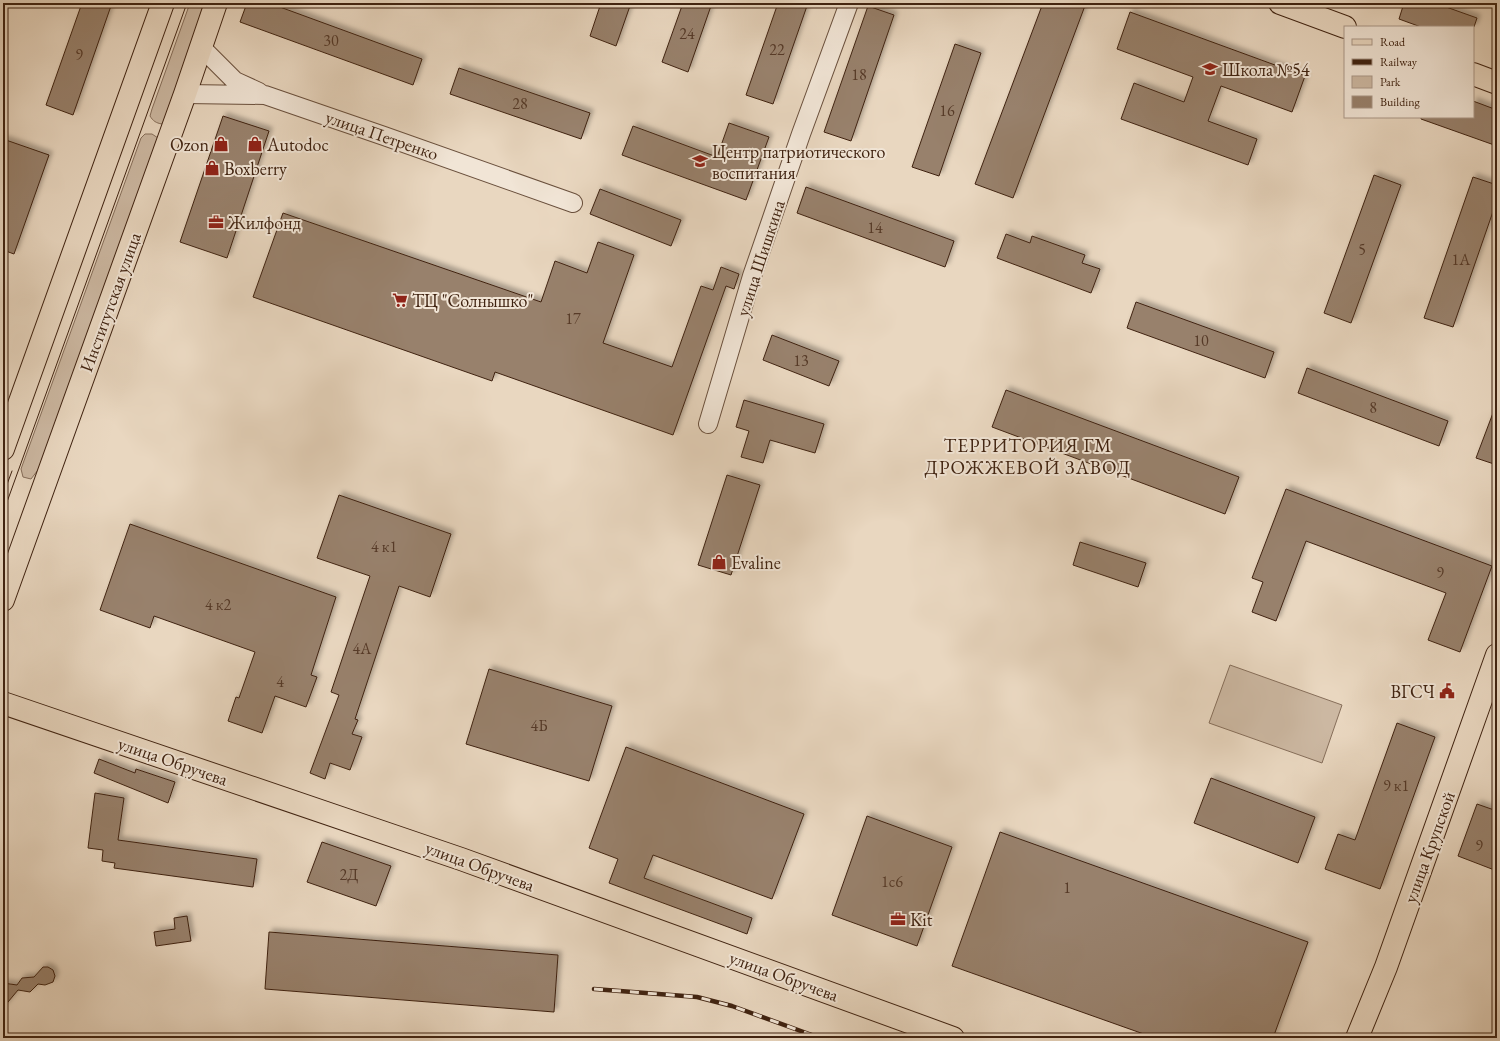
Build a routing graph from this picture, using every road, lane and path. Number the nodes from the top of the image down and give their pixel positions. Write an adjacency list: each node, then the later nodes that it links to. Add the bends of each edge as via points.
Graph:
1 (163, 3): 13 (main road)
2 (216, 3): 6 (main road, Институтская улица)
3 (849, 3): 12 (street, улица Шишкина, via 755,269)
4 (1280, 3): 5 (main road)
5 (1344, 27)
6 (201, 47): 9 (main road, Институтская улица); 10 (street, via 235,81)
7 (1474, 74): 8 (main road)
8 (1497, 83)
9 (185, 94): 10 (street, улица Петренко); 14 (main road, Институтская улица)
10 (265, 95): 11 (street, улица Петренко)
11 (573, 204)
12 (708, 424)
13 (3, 449)
14 (3, 600)
15 (1497, 655): 18 (main road, улица Крупской, via 1386,967)
16 (3, 703): 17 (main road, улица Обручева, via 461,859)
17 (953, 1038)
18 (1357, 1038)

